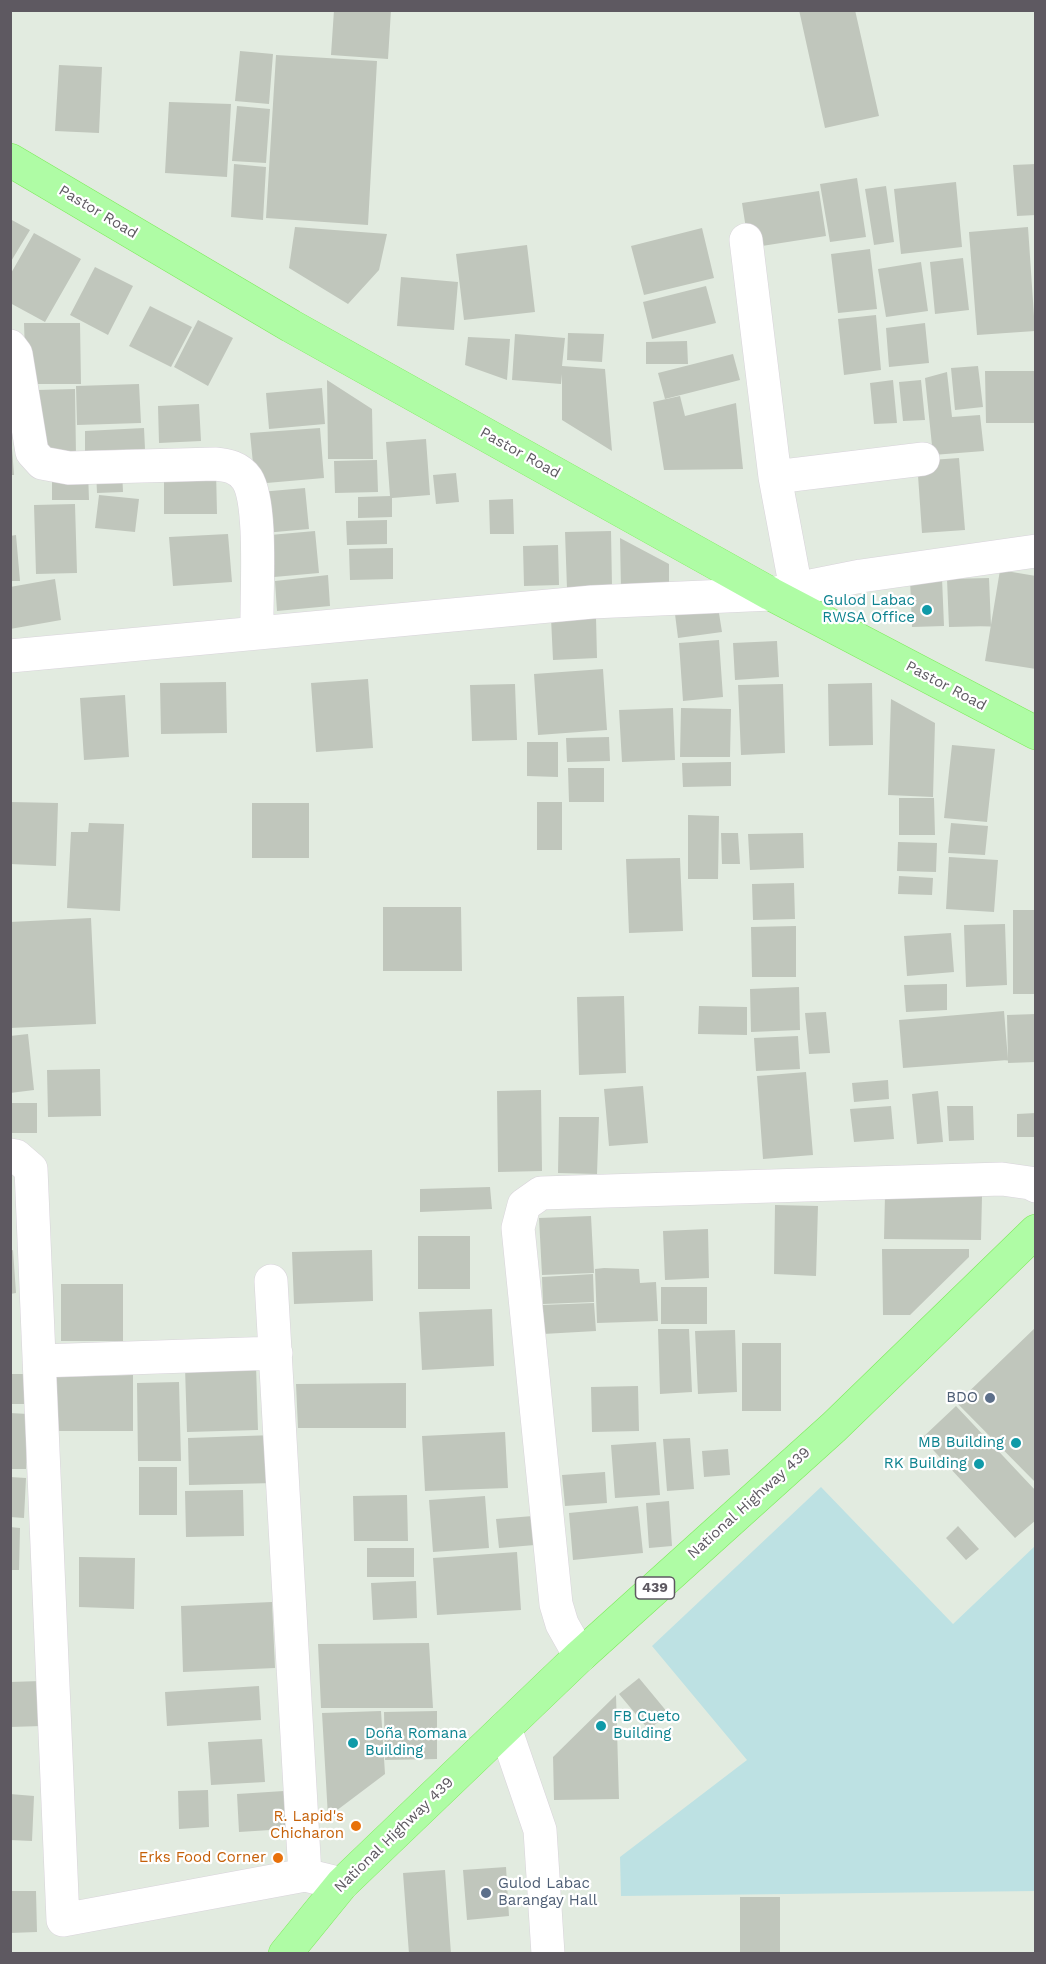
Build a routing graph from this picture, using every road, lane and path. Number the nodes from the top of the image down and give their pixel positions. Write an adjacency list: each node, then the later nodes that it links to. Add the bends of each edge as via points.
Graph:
1 (10, 160): 7 (main road, Pastor Road, via 291,326)
2 (746, 240): 5 (street)
3 (10, 346): 8 (street, via 16,354 32,452 42,462 69,468 214,464 233,466 246,477 255,498)
4 (923, 459): 5 (street)
5 (775, 477): 7 (street)
6 (1035, 551): 7 (street)
7 (784, 591): 8 (street, via 592,602); 10 (main road, Pastor Road)
8 (257, 631): 9 (street)
9 (10, 656)
10 (1035, 733)
11 (10, 1155): 16 (street, via 31,1169)
12 (1035, 1186): 17 (street, via 1002,1179 541,1194 524,1205 518,1228 556,1604)
13 (1035, 1231): 17 (main road, National Highway 439 / 439, via 834,1427)
14 (271, 1281): 15 (street)
15 (276, 1353): 16 (street); 19 (street)
16 (40, 1361): 19 (street, via 63,1920)
17 (580, 1656): 18 (main road, National Highway 439 / 439)
18 (505, 1728): 20 (main road, National Highway 439 / 439); 22 (street, via 540,1830)
19 (305, 1875): 20 (street)
20 (342, 1884): 21 (main road, National Highway 439 / 439)
21 (285, 1953)
22 (548, 1953)

